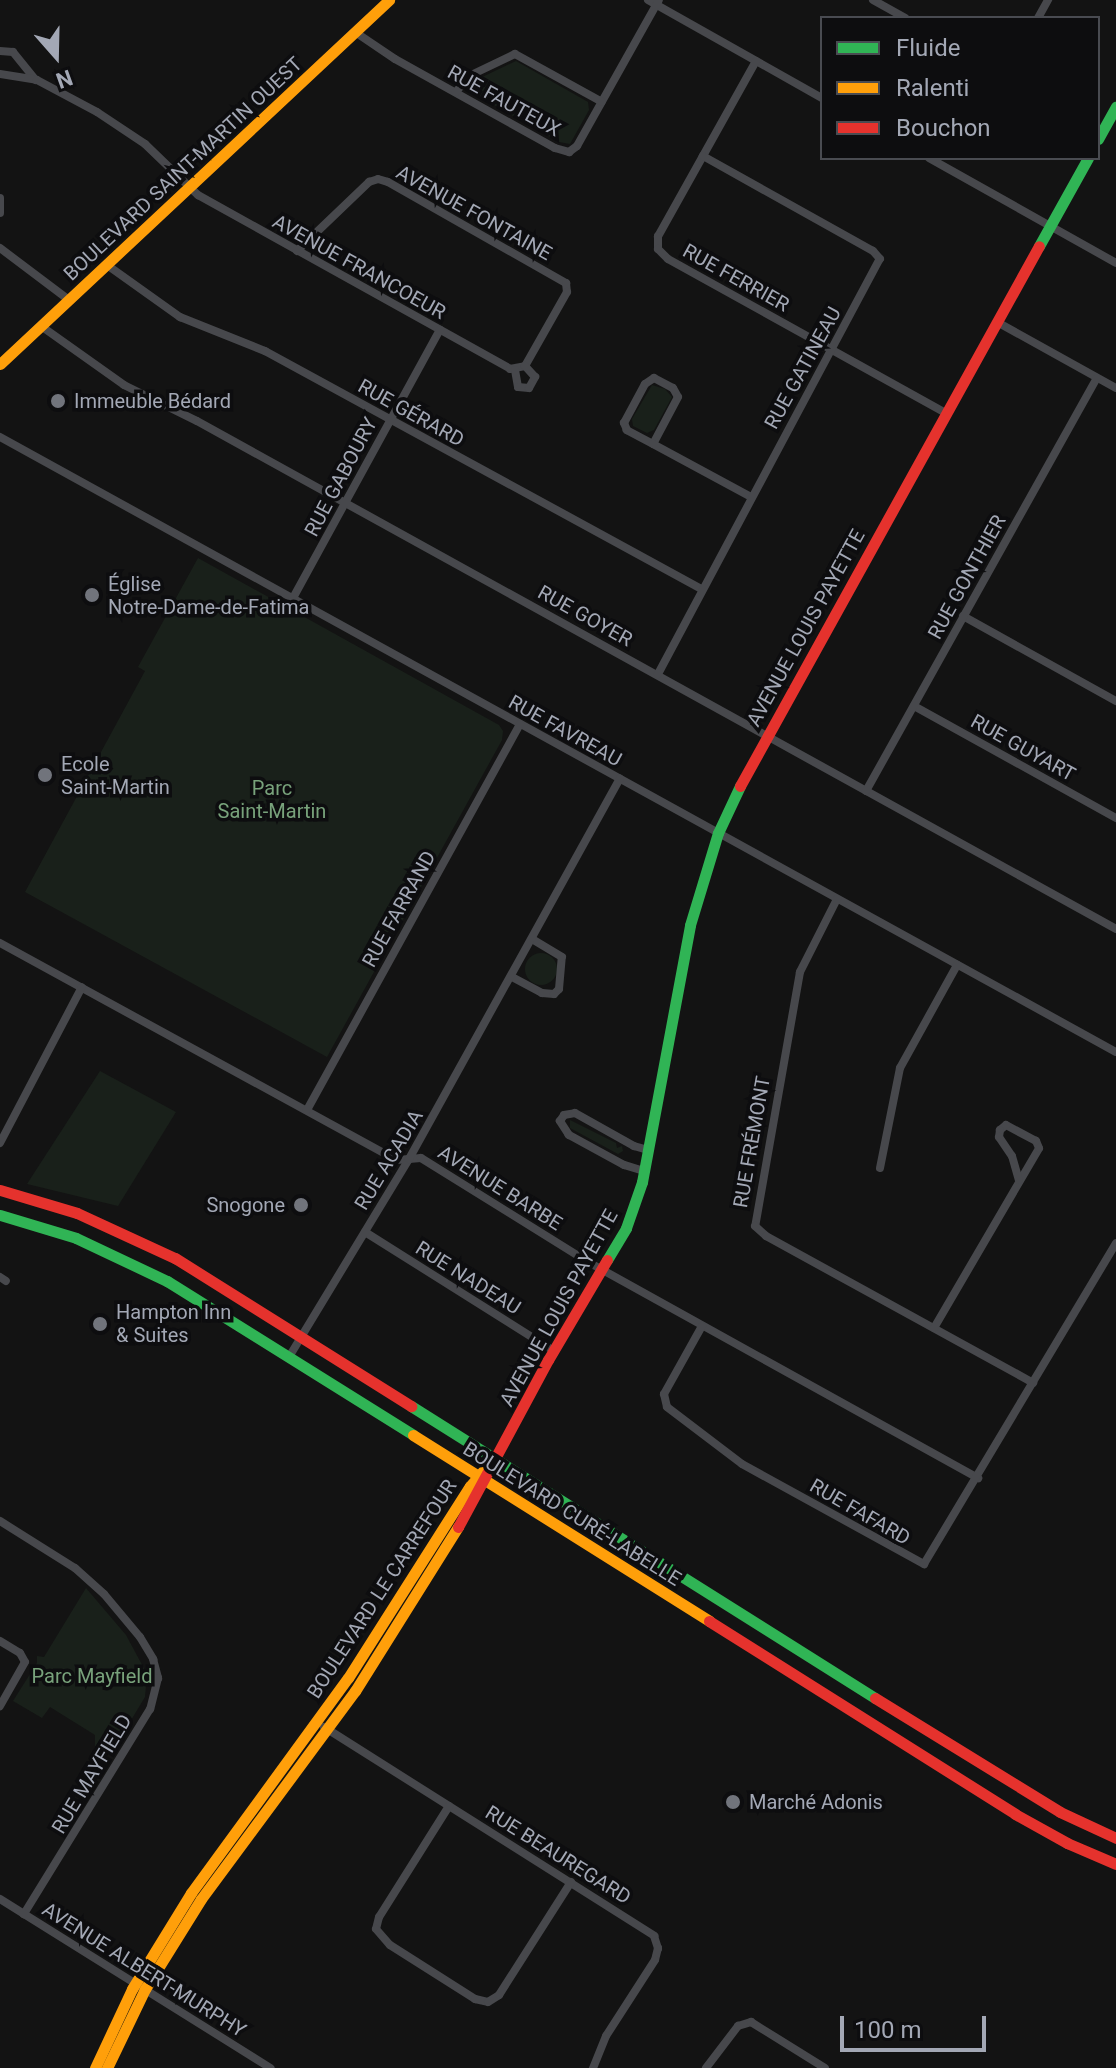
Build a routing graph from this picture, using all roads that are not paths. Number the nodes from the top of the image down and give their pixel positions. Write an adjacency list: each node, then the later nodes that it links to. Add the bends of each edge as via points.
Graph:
1 (389, 0): 5 (main road, BOULEVARD SAINT-MARTIN OUEST)
2 (873, 0): 4 (street)
3 (654, 2): 7 (street); 12 (street, RUE FAUTEUX)
4 (901, 16)
5 (355, 32): 10 (street, RUE FAUTEUX); 18 (main road, BOULEVARD SAINT-MARTIN OUEST)
6 (0, 51): 9 (street, via 13,52)
7 (756, 61): 11 (street); 15 (street, RUE FERRIER)
8 (0, 74): 9 (street)
9 (37, 80): 18 (street, AVENUE FRANCOEUR, via 132,133)
10 (456, 92): 12 (street, via 469,76 515,54); 12 (street, RUE FAUTEUX, via 565,152 577,146)
11 (820, 97)
12 (602, 102)
13 (1116, 107): 14 (main road)
14 (1100, 131)
15 (703, 156): 30 (street, RUE FERRIER, via 658,236 658,249); 30 (street, RUE GATINEAU, via 879,256)
16 (933, 160): 21 (street)
17 (1087, 160): 21 (main road, AVENUE LOUIS PAYETTE)
18 (190, 188): 23 (street, AVENUE FRANCOEUR); 25 (main road, BOULEVARD SAINT-MARTIN OUEST)
19 (0, 198): 20 (street)
20 (0, 213)
21 (1050, 226): 24 (street); 27 (main road, AVENUE LOUIS PAYETTE)
22 (0, 248): 26 (street)
23 (297, 251): 29 (street, AVENUE FRANCOEUR); 32 (street, AVENUE FONTAINE, via 378,179 566,283 567,292)
24 (1116, 263)
25 (107, 265): 26 (main road, BOULEVARD SAINT-MARTIN OUEST); 36 (street, RUE GÉRARD, via 180,317 265,351)
26 (69, 300): 28 (main road, BOULEVARD SAINT-MARTIN OUEST)
27 (997, 322): 33 (street); 35 (main road, AVENUE LOUIS PAYETTE)
28 (41, 326): 31 (main road, BOULEVARD SAINT-MARTIN OUEST); 40 (street, RUE GOYER, via 124,385)
29 (440, 330): 32 (street, AVENUE FRANCOEUR); 36 (street, RUE GABOURY)
30 (832, 350): 35 (street, RUE FERRIER); 39 (street, RUE GATINEAU)
31 (0, 364)
32 (520, 368)
33 (1097, 378): 34 (street); 43 (street, RUE GONTHIER)
34 (1116, 388)
35 (946, 413): 48 (main road, AVENUE LOUIS PAYETTE)
36 (390, 419): 40 (street, RUE GABOURY); 41 (street, RUE GÉRARD)
37 (0, 437): 42 (street, RUE FAVREAU)
38 (653, 444): 38 (street, via 678,397 654,378 645,384 624,423 629,432); 39 (street)
39 (751, 497): 41 (street, RUE GATINEAU)
40 (345, 503): 42 (street, RUE GABOURY); 44 (street, RUE GOYER)
41 (701, 589): 44 (street, RUE GATINEAU)
42 (293, 598): 47 (street, RUE FAVREAU)
43 (963, 616): 45 (street); 46 (street, RUE GONTHIER)
44 (658, 674): 48 (street, RUE GOYER)
45 (1116, 701)
46 (914, 706): 50 (street, RUE GONTHIER); 51 (street, RUE GUYART)
47 (520, 724): 49 (street, RUE FAVREAU); 61 (street, RUE FARRAND)
48 (767, 736): 50 (street, RUE GOYER); 52 (main road, AVENUE LOUIS PAYETTE)
49 (620, 779): 52 (street, RUE FAVREAU); 55 (street, RUE ACADIA)
50 (866, 791): 54 (street, RUE GOYER)
51 (1116, 818)
52 (718, 833): 53 (street, RUE FAVREAU); 63 (main road, AVENUE LOUIS PAYETTE, via 690,925)
53 (837, 899): 57 (street, RUE FAVREAU); 74 (street, RUE FRÉMONT, via 800,972 754,1223 766,1236)
54 (1116, 929)
55 (532, 939): 58 (street, RUE ACADIA); 58 (street, via 562,957 559,989 542,993)
56 (0, 943): 59 (street, AVENUE BARBE)
57 (957, 965): 60 (street, RUE FAVREAU); 65 (street, via 900,1068)
58 (512, 977): 64 (street, RUE ACADIA)
59 (82, 987): 61 (street, AVENUE BARBE); 62 (street)
60 (1116, 1052)
61 (307, 1110): 64 (street, AVENUE BARBE, via 397,1160)
62 (0, 1143)
63 (648, 1150): 66 (main road, AVENUE LOUIS PAYETTE); 66 (street, via 575,1113 560,1121 569,1135)
64 (409, 1159): 70 (street, RUE ACADIA); 72 (street, AVENUE BARBE, via 421,1158)
65 (880, 1168)
66 (644, 1171): 72 (main road, AVENUE LOUIS PAYETTE, via 635,1208)
67 (1019, 1180): 67 (street, via 1039,1144 1006,1125 999,1137); 74 (street)
68 (0, 1190): 75 (main road, BOULEVARD CURÉ-LABELLE, via 61,1207 136,1238)
69 (0, 1215): 77 (main road, BOULEVARD CURÉ-LABELLE, via 76,1238 140,1266)
70 (365, 1232): 75 (street, RUE ACADIA); 76 (street, RUE NADEAU)
71 (1116, 1243): 78 (street, RUE FAFARD)
72 (602, 1269): 73 (street, AVENUE BARBE); 76 (main road, AVENUE LOUIS PAYETTE)
73 (702, 1326): 81 (street, AVENUE BARBE); 81 (street, RUE FAFARD, via 664,1394 667,1407 742,1464 914,1561 929,1561)
74 (934, 1328): 78 (street, RUE FRÉMONT)
75 (301, 1336): 77 (street, RUE ACADIA); 79 (main road, BOULEVARD CURÉ-LABELLE)
76 (554, 1351): 79 (main road, AVENUE LOUIS PAYETTE)
77 (289, 1357): 80 (main road, BOULEVARD CURÉ-LABELLE)
78 (1033, 1383): 81 (street, RUE FAFARD)
79 (494, 1458): 80 (main road, BOULEVARD LE CARREFOUR); 83 (main road, BOULEVARD CURÉ-LABELLE)
80 (482, 1478): 85 (main road, BOULEVARD CURÉ-LABELLE); 87 (main road, BOULEVARD LE CARREFOUR)
81 (978, 1478)
82 (0, 1521): 93 (street, RUE MAYFIELD, via 97,1587 134,1628 158,1678 150,1709)
83 (777, 1636): 85 (main road); 89 (main road, BOULEVARD CURÉ-LABELLE, via 1038,1799)
84 (0, 1641): 86 (street, via 25,1662)
85 (748, 1646): 90 (main road, BOULEVARD CURÉ-LABELLE, via 1025,1820)
86 (0, 1706)
87 (322, 1726): 88 (street, RUE BEAUREGARD); 94 (main road, BOULEVARD LE CARREFOUR)
88 (449, 1806): 91 (street, RUE BEAUREGARD); 91 (street, via 376,1929 385,1942 475,1999 488,2002 502,1992)
89 (1116, 1838)
90 (1116, 1864)
91 (571, 1882): 98 (street, RUE BEAUREGARD, via 649,1931 658,1946)
92 (0, 1899): 93 (street, AVENUE ALBERT-MURPHY)
93 (24, 1914): 94 (street, AVENUE ALBERT-MURPHY)
94 (140, 1986): 95 (main road, BOULEVARD LE CARREFOUR); 96 (main road, BOULEVARD LE CARREFOUR); 97 (street, AVENUE ALBERT-MURPHY)
95 (95, 2068)
96 (107, 2068)
97 (270, 2068)
98 (593, 2068)
99 (706, 2068): 100 (street, via 735,2029 751,2022)
100 (825, 2068)

